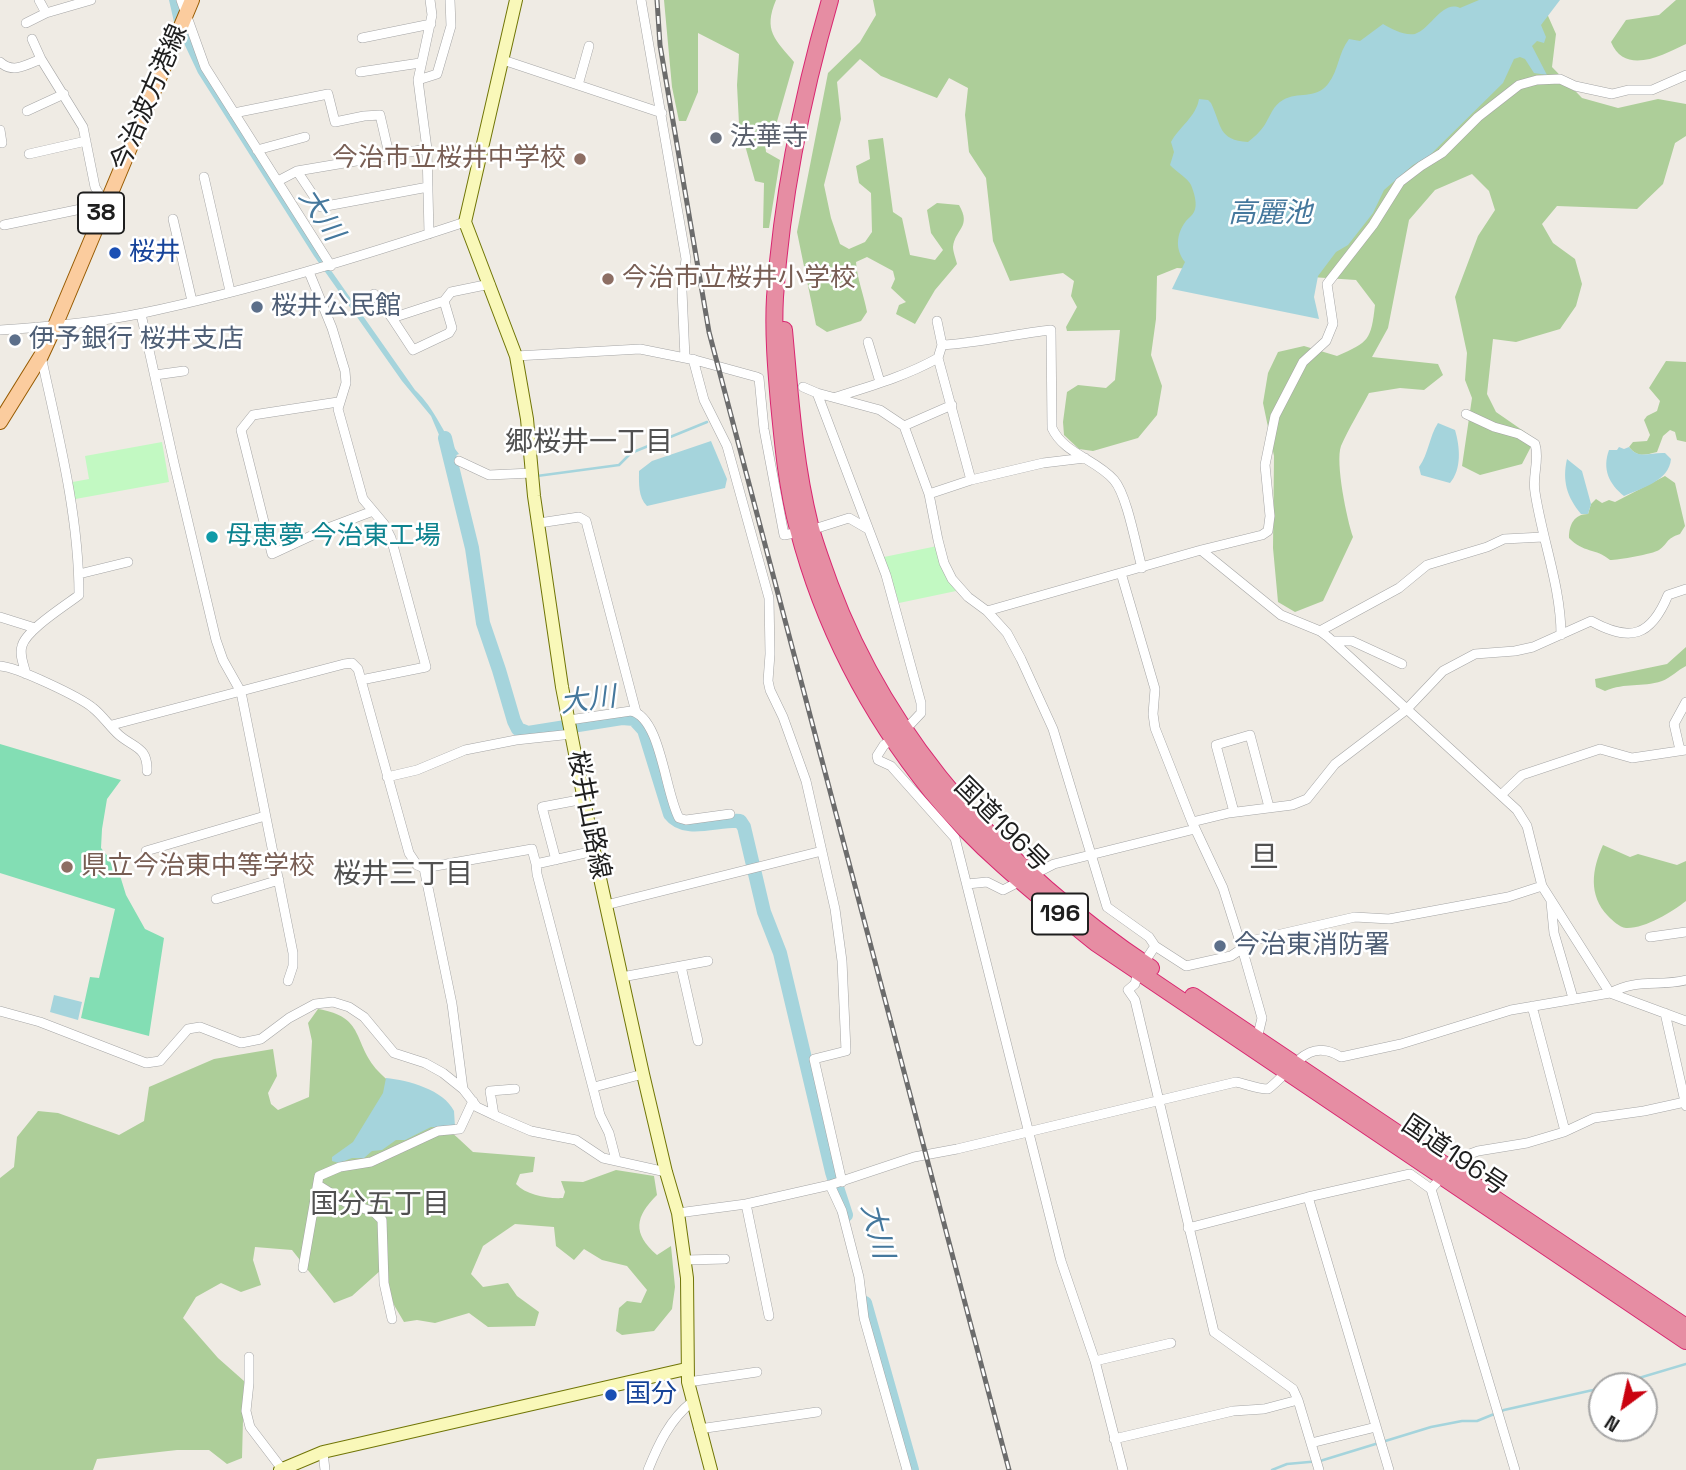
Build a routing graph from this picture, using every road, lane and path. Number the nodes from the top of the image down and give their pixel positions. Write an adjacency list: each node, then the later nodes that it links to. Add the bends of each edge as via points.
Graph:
1 (38, 0): 10 (street)
2 (91, 0): 10 (street)
3 (181, 0): 11 (street)
4 (192, 0): 11 (main road, 今治波方港線 / 38)
5 (430, 0): 13 (street)
6 (450, 0): 23 (street, via 451,26 437,74)
7 (516, 0): 18 (main road)
8 (641, 0): 28 (street)
9 (830, 0): 83 (highway, 国道196号 / 196, via 791,159 781,247 784,331)
10 (46, 13): 12 (street)
11 (186, 15): 27 (street, via 205,67); 41 (main road, 今治波方港線 / 38)
12 (26, 23)
13 (430, 24): 14 (street); 19 (street)
14 (362, 38)
15 (32, 39): 17 (street)
16 (589, 46): 24 (street)
17 (41, 59): 20 (street, via 15,69); 25 (street)
18 (503, 60): 24 (street); 43 (main road)
19 (421, 63): 21 (street); 23 (street)
20 (2, 66)
21 (360, 72)
22 (1686, 75): 85 (street, via 1652,90 1612,94 1560,79 1519,85 1442,153 1400,182 1327,284 1333,324 1326,341 1303,362 1275,416 1265,465 1268,531)
23 (418, 80): 33 (street)
24 (578, 85): 28 (street)
25 (64, 94): 26 (street); 31 (street)
26 (27, 111)
27 (234, 113): 34 (street); 36 (street, via 328,94 335,122 380,116)
28 (662, 113): 63 (street, via 686,259 682,291)
29 (0, 130): 32 (street)
30 (305, 137): 34 (street)
31 (86, 141): 35 (street); 41 (street, via 95,187)
32 (2, 144)
33 (427, 149): 36 (street); 40 (street)
34 (257, 150): 39 (street)
35 (29, 154)
36 (389, 155): 37 (street)
37 (297, 172): 39 (street); 40 (street, via 321,207)
38 (204, 177): 49 (street)
39 (278, 181): 46 (street)
40 (428, 187): 45 (street)
41 (105, 204): 44 (street); 56 (main road, 今治波方港線 / 38)
42 (173, 219): 51 (street)
43 (465, 222): 45 (street); 48 (main road, 桜井山路線)
44 (4, 225)
45 (429, 234): 46 (street)
46 (331, 266): 47 (street)
47 (309, 271): 49 (street); 70 (street, via 345,371 346,383)
48 (490, 284): 52 (street, via 452,292); 61 (main road, 桜井山路線)
49 (230, 291): 51 (street)
50 (374, 294): 54 (street)
51 (192, 301): 53 (street)
52 (444, 301): 54 (street); 54 (street, via 452,328 449,333 413,351)
53 (141, 314): 56 (street); 65 (street)
54 (392, 318)
55 (937, 321): 59 (street)
56 (55, 326): 57 (street); 60 (main road, 今治波方港線 / 38)
57 (0, 330)
58 (868, 342): 66 (street)
59 (942, 345): 62 (street); 75 (street, via 1051,330 1052,428 1057,439)
60 (41, 356): 73 (main road, 今治波方港線 / 38); 89 (street, via 66,474)
61 (516, 356): 63 (street, via 639,349); 77 (main road, 桜井山路線)
62 (938, 358): 66 (street); 71 (street)
63 (689, 359): 83 (street, via 758,377 785,535); 121 (street, via 727,446 769,598 770,690 806,781)
64 (184, 371): 65 (street)
65 (155, 375): 101 (street, via 216,639)
66 (880, 382): 69 (street)
67 (803, 387): 68 (street)
68 (817, 393): 69 (street); 82 (street)
69 (834, 398): 74 (street, via 880,410)
70 (338, 402): 80 (street, via 363,499); 80 (street, via 253,415 241,430 272,554)
71 (951, 405): 74 (street); 78 (street)
72 (1466, 414): 84 (street, via 1535,444 1534,486)
73 (0, 422)
74 (904, 426): 79 (street)
75 (1086, 458): 78 (street, via 1043,463); 87 (street, via 1114,480 1122,493)
76 (459, 461): 77 (street, via 489,475)
77 (532, 473): 81 (main road, 桜井山路線)
78 (971, 481): 79 (street)
79 (929, 494): 91 (street, via 944,563 968,597)
80 (373, 511): 100 (street, via 391,538 426,667)
81 (539, 523): 104 (street, via 579,517 586,521); 105 (main road, 桜井山路線)
82 (870, 530): 83 (street, via 849,518); 108 (street, via 921,703 921,713)
83 (805, 531): 108 (highway, 国道196号 / 196)
84 (1543, 537): 94 (street, via 1504,539 1427,565 1399,588); 95 (street, via 1561,615)
85 (1201, 550): 87 (street); 94 (street, via 1281,615)
86 (128, 562): 89 (street)
87 (1142, 568): 88 (street)
88 (1121, 573): 91 (street); 118 (street, via 1155,689 1155,728)
89 (79, 574): 93 (street, via 79,595)
90 (1686, 589): 95 (street, via 1668,595 1653,624 1644,629 1615,632 1591,621)
91 (987, 611): 122 (street, via 1007,633 1047,716)
92 (0, 617): 93 (street)
93 (35, 628): 99 (street, via 22,643)
94 (1320, 631): 96 (street)
95 (1560, 635): 103 (street, via 1515,651 1475,653 1443,671)
96 (1333, 641): 97 (street, via 1352,641); 103 (street)
97 (1402, 664)
98 (0, 666): 99 (street)
99 (26, 674): 106 (street, via 91,706)
100 (361, 680): 101 (street, via 358,669 344,663); 111 (street)
101 (241, 692): 106 (street); 117 (street)
102 (1686, 702): 109 (street, via 1674,724)
103 (1406, 710): 112 (street); 114 (street, via 1335,764 1307,799)
104 (636, 712): 105 (street); 116 (street, via 651,728 679,818)
105 (569, 720): 107 (main road, 桜井山路線)
106 (111, 725): 110 (street, via 142,751)
107 (572, 734): 111 (street, via 465,750); 113 (main road, 桜井山路線)
108 (899, 735): 126 (highway, 国道196号 / 196); 128 (street, via 878,751 878,760 891,766 955,838)
109 (1683, 750): 112 (street, via 1632,758 1600,749 1522,775)
110 (146, 771)
111 (387, 777): 125 (street, via 410,853)
112 (1501, 795): 129 (street, via 1527,826)
113 (584, 799): 120 (main road, 桜井山路線); 123 (street, via 542,807)
114 (1269, 807): 115 (street); 115 (street, via 1250,736 1216,746)
115 (1234, 812): 118 (street)
116 (730, 814)
117 (265, 816): 119 (street); 127 (street)
118 (1194, 825): 122 (street); 136 (street, via 1223,888)
119 (146, 851)
120 (594, 851): 123 (street); 132 (main road, 桜井山路線)
121 (822, 851): 132 (street); 165 (street, via 842,961 846,1051 814,1059)
122 (1091, 854): 126 (street, via 1054,864); 135 (street, via 1107,908)
123 (555, 860): 124 (street)
124 (537, 864): 125 (street, via 532,849); 153 (street)
125 (424, 868): 154 (street, via 452,1004)
126 (1026, 879): 128 (street, via 1003,890 987,883); 139 (highway, 国道196号 / 196)
127 (279, 880): 130 (street); 142 (street, via 293,953)
128 (967, 884): 161 (street)
129 (1542, 886): 131 (street); 136 (street, via 1508,897 1389,919 1355,917 1255,940)
130 (216, 899)
131 (1550, 900): 143 (street); 144 (street, via 1554,933)
132 (606, 905): 140 (main road, 桜井山路線)
133 (1686, 932): 134 (street)
134 (1650, 937)
135 (1155, 946): 136 (street, via 1186,966 1231,956); 139 (street)
136 (1242, 948): 149 (street, via 1262,1018)
137 (708, 961): 138 (street)
138 (681, 965): 140 (street); 150 (street)
139 (1141, 967): 149 (highway, 国道196号 / 196); 151 (highway, 国道196号 / 196); 157 (street, via 1128,990 1135,1000)
140 (622, 977): 152 (main road, 桜井山路線)
141 (1686, 980): 143 (street, via 1643,982)
142 (288, 981)
143 (1610, 993): 144 (street); 147 (street)
144 (1573, 998): 145 (street)
145 (1532, 1006): 151 (street, via 1341,1057 1318,1050); 160 (street)
146 (0, 1011): 154 (street, via 146,1063 160,1061 188,1030 200,1027 241,1043 261,1039 315,1004 332,1002 365,1017 394,1053 425,1063)
147 (1665, 1013): 148 (street); 158 (street)
148 (1686, 1021)
149 (1257, 1039): 151 (highway, 国道196号 / 196)
150 (698, 1041)
151 (1289, 1068): 157 (street, via 1268,1089 1236,1083); 164 (highway, 国道196号 / 196)
152 (643, 1074): 153 (street); 163 (main road, 桜井山路線)
153 (594, 1087): 162 (street)
154 (463, 1089): 156 (street)
155 (515, 1089): 159 (street, via 490,1091)
156 (473, 1101): 159 (street); 166 (street, via 460,1129 438,1131 371,1162 340,1167 319,1176)
157 (1158, 1101): 161 (street); 171 (street)
158 (1686, 1104): 160 (street, via 1594,1118)
159 (494, 1115): 162 (street, via 531,1131 576,1140)
160 (1565, 1131): 164 (street, via 1459,1158)
161 (1028, 1132): 165 (street, via 914,1157); 181 (street, via 1061,1261)
162 (616, 1160): 163 (street)
163 (666, 1172): 170 (main road, 桜井山路線)
164 (1441, 1178): 168 (street, via 1410,1174); 177 (highway, 国道196号 / 196); 178 (highway, 国道196号 / 196); 200 (street)
165 (842, 1182): 167 (street)
166 (318, 1185): 174 (street); 176 (street, via 382,1220 384,1283)
167 (830, 1185): 169 (street); 196 (street, via 842,1211 864,1318)
168 (1308, 1197): 171 (street); 187 (street)
169 (746, 1204): 170 (street); 175 (street)
170 (678, 1213): 173 (main road, 桜井山路線)
171 (1188, 1228): 184 (street, via 1214,1332 1293,1389)
172 (725, 1259): 173 (street)
173 (686, 1260): 183 (main road, 桜井山路線)
174 (303, 1268)
175 (769, 1316)
176 (392, 1319)
177 (1686, 1327)
178 (1686, 1340)
179 (1171, 1343): 181 (street)
180 (249, 1357): 192 (street, via 246,1411 250,1427)
181 (1096, 1361): 189 (street)
182 (757, 1372): 183 (street)
183 (687, 1376): 185 (main road, 桜井山路線); 191 (main road)
184 (1298, 1400): 189 (street); 190 (street)
185 (692, 1402): 188 (main road, 桜井山路線); 194 (street, via 667,1430)
186 (817, 1412): 188 (street)
187 (1376, 1427): 190 (street); 199 (street)
188 (699, 1429): 195 (main road, 桜井山路線)
189 (1114, 1439): 197 (street)
190 (1311, 1443): 198 (street)
191 (323, 1452): 192 (main road); 193 (street)
192 (281, 1469)
193 (325, 1470)
194 (648, 1470)
195 (711, 1470)
196 (907, 1470)
197 (1123, 1470)
198 (1319, 1470)
199 (1389, 1470)
200 (1515, 1470)

